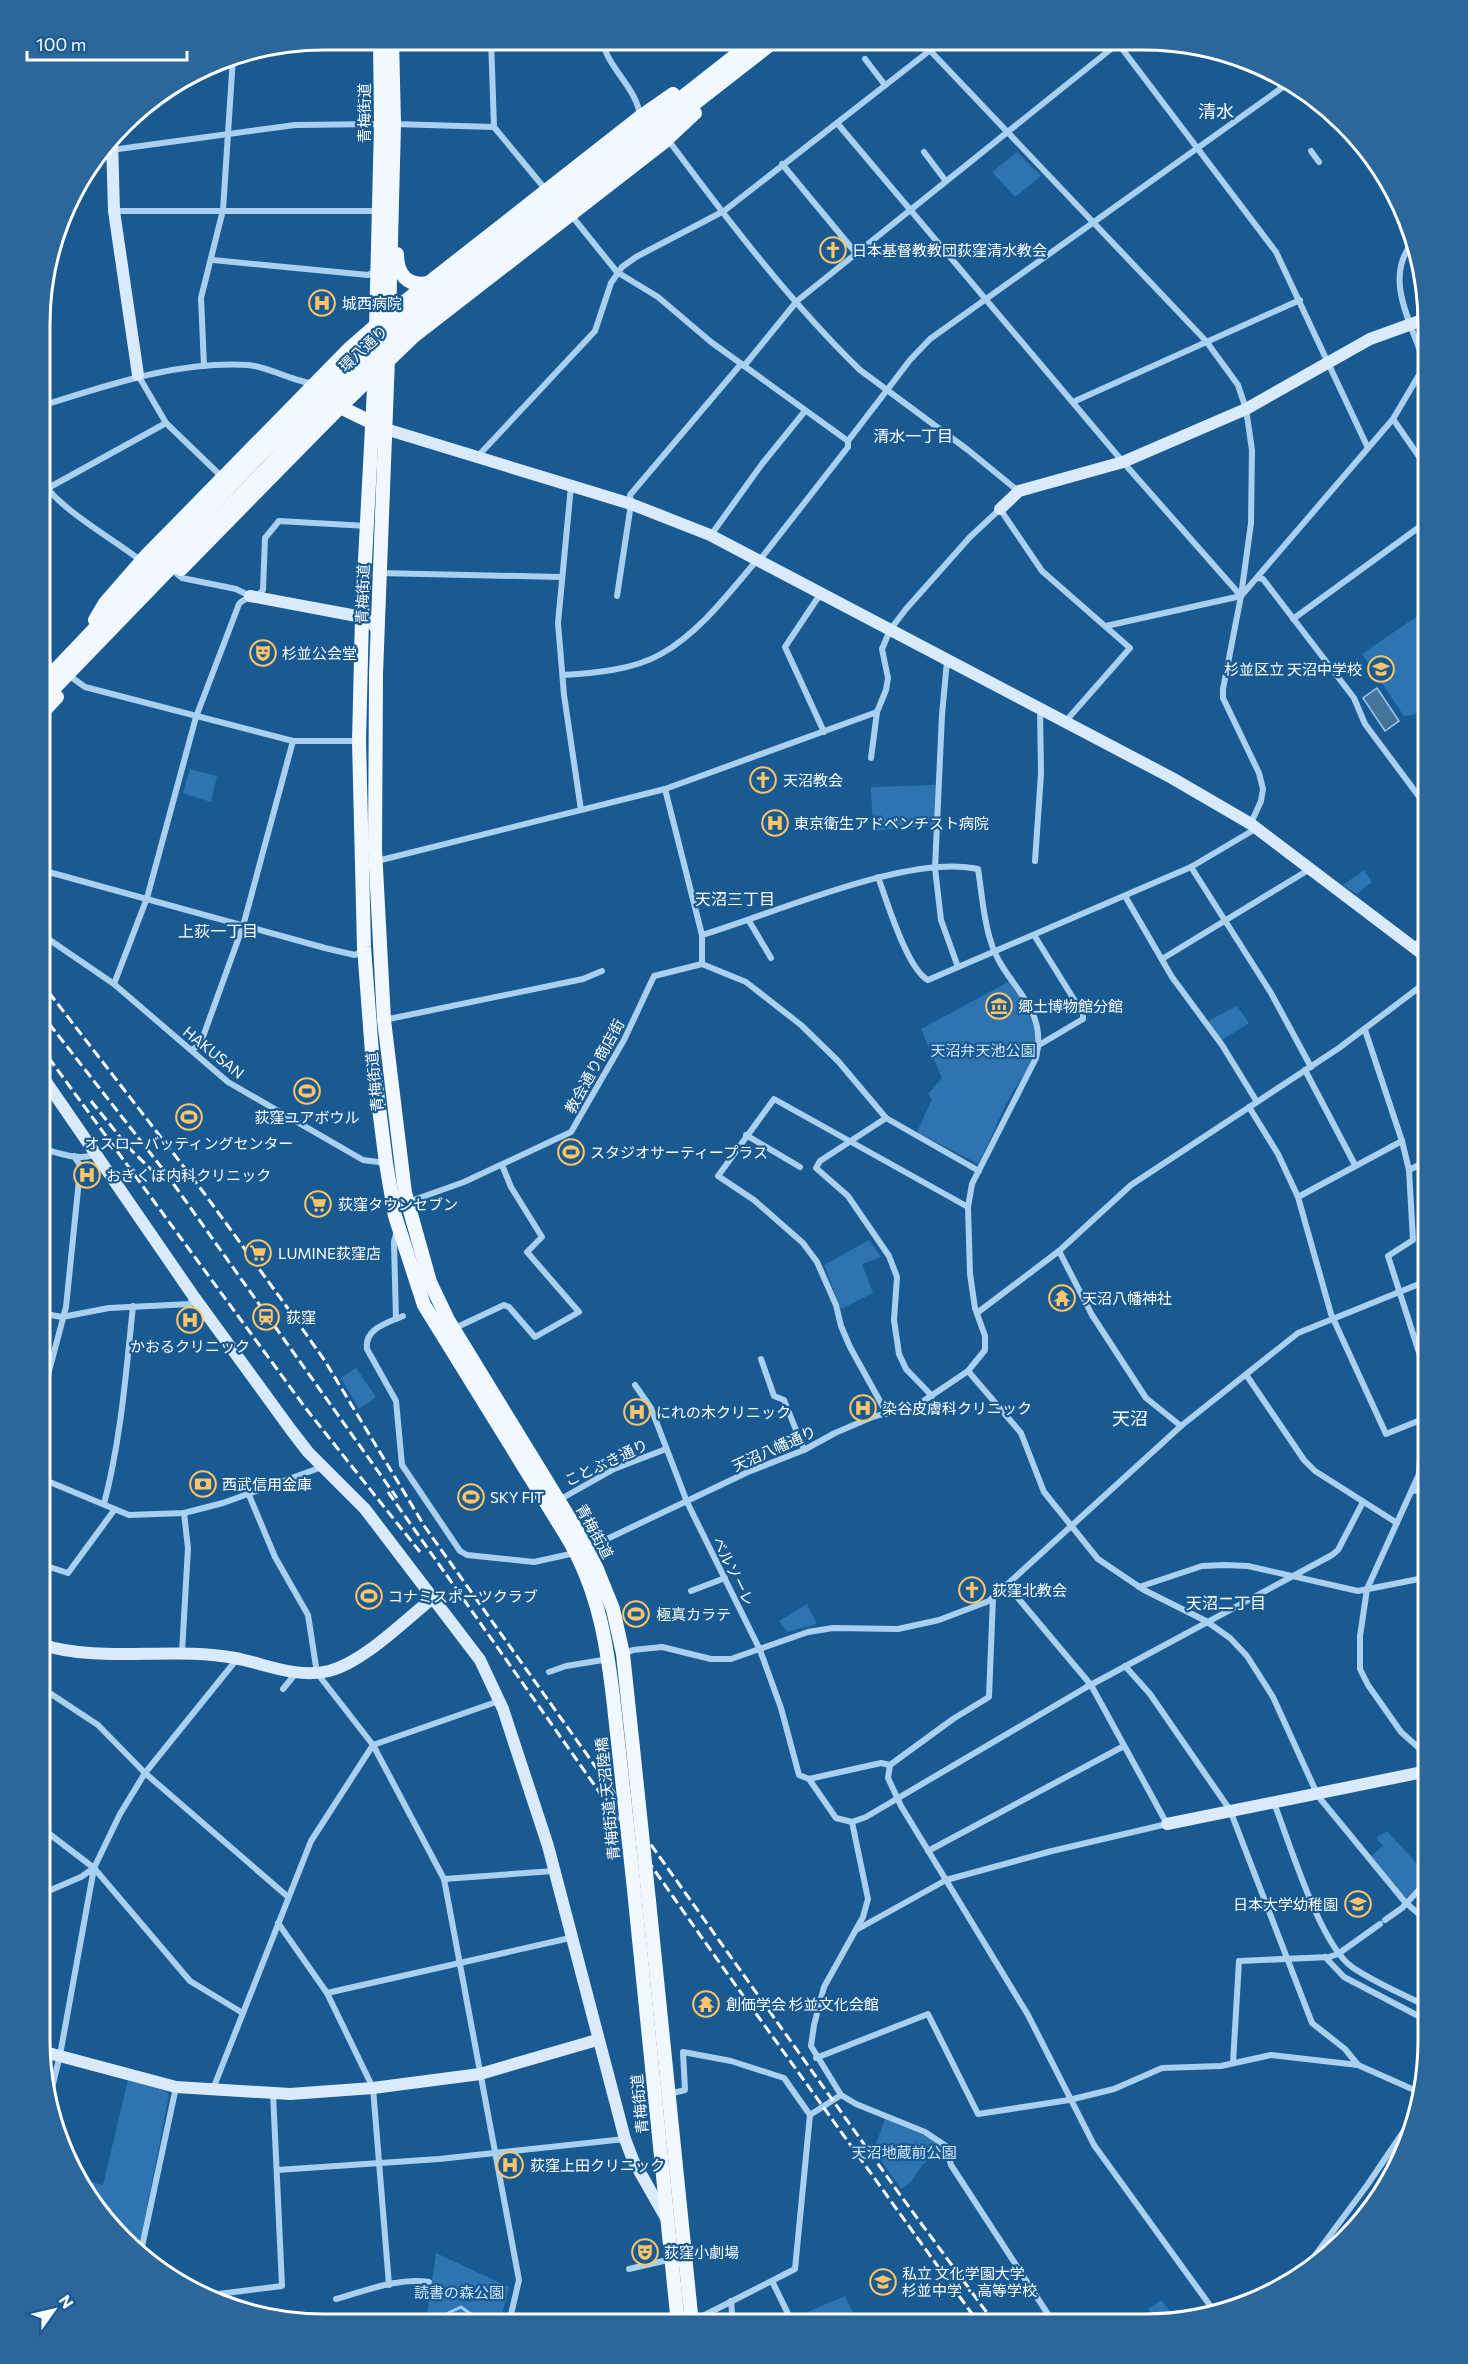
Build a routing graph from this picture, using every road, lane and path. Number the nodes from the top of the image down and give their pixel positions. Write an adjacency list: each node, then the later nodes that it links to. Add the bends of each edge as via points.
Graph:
1 (381, 50): 17 (main road, 青梅街道)
2 (391, 50): 17 (main road, 青梅街道)
3 (491, 50): 18 (street)
4 (606, 50): 15 (street, via 617,74 638,102)
5 (745, 50): 12 (main road, 環八通り)
6 (761, 50): 12 (main road, 環八通り)
7 (1109, 50): 20 (street)
8 (1125, 50): 23 (street)
9 (928, 51): 13 (street); 20 (street)
10 (866, 59): 13 (street)
11 (233, 65): 19 (street)
12 (716, 79): 15 (main road, via 682,88); 21 (main road, via 692,116); 95 (main road, 環八通り, via 417,320 350,381); 101 (main road, 環八通り, via 415,307 256,459)
13 (885, 85): 16 (street)
14 (1283, 87): 23 (street)
15 (640, 117): 30 (main road)
16 (837, 123): 28 (street); 31 (street)
17 (387, 124): 18 (street); 19 (street, via 295,125); 34 (main road, 青梅街道); 37 (main road, 青梅街道)
18 (494, 127): 30 (street)
19 (230, 132): 22 (street); 32 (street)
20 (1005, 132): 29 (street); 38 (street)
21 (664, 142): 35 (street, via 672,145); 36 (main road)
22 (114, 146)
23 (1198, 147): 38 (street); 46 (street, via 1276,252)
24 (1311, 151): 27 (street)
25 (924, 152): 29 (street)
26 (109, 153): 33 (street)
27 (1319, 162)
28 (782, 164): 35 (street); 40 (street)
29 (945, 180): 31 (street)
30 (547, 190): 44 (main road)
31 (909, 209): 40 (street); 45 (street)
32 (223, 210): 33 (street); 34 (street); 41 (street)
33 (114, 211): 59 (street)
34 (378, 211): 42 (main road, 青梅街道)
35 (724, 211): 43 (street, via 636,257); 47 (street)
36 (570, 215): 43 (street); 53 (main road)
37 (390, 224): 44 (main road, via 397,236 401,274 409,282); 48 (main road, 青梅街道)
38 (1094, 224): 45 (street); 52 (street)
39 (1408, 249): 50 (street, via 1399,273 1402,299)
40 (855, 252): 47 (street)
41 (213, 260): 42 (street, via 368,274); 56 (street, via 201,298)
42 (377, 271): 48 (main road, 青梅街道)
43 (617, 272): 55 (street, via 657,297); 73 (street, via 595,331)
44 (428, 283): 48 (main road)
45 (987, 299): 61 (street, via 930,339); 62 (street)
46 (1300, 300): 52 (street); 54 (street)
47 (797, 301): 55 (street); 61 (street, via 844,355)
48 (382, 322): 53 (main road, 青梅街道, bridge); 57 (main road, 青梅街道, bridge); 60 (main road)
49 (1418, 322): 50 (street)
50 (1411, 324): 51 (street); 54 (street, via 1370,339)
51 (1418, 338)
52 (1206, 341): 62 (street); 65 (street, via 1238,385)
53 (388, 360): 57 (main road); 69 (main road, 青梅街道)
54 (1328, 363): 65 (street); 71 (street)
55 (742, 365): 66 (street); 80 (street, via 630,495)
56 (204, 366): 59 (street); 60 (street, via 250,365 278,371 308,384)
57 (375, 371): 64 (main road); 69 (main road, 青梅街道)
58 (1418, 373): 67 (street)
59 (138, 375): 63 (street); 68 (street)
60 (317, 381): 75 (main road)
61 (888, 389): 70 (street); 78 (street)
62 (1073, 402): 74 (street)
63 (50, 403)
64 (340, 407): 69 (main road); 87 (main road)
65 (1246, 410): 74 (street); 94 (street, via 1253,476)
66 (805, 411): 70 (street); 84 (street)
67 (1393, 419): 71 (street); 72 (street)
68 (166, 423): 75 (street); 77 (street)
69 (379, 427): 73 (street); 82 (main road, 青梅街道); 88 (main road, 青梅街道)
70 (848, 441): 86 (street, via 848,447)
71 (1368, 448): 90 (street)
72 (1418, 455)
73 (477, 457): 76 (street)
74 (1124, 462): 78 (street); 94 (street)
75 (222, 477): 85 (main road)
76 (571, 485): 80 (street); 89 (street)
77 (50, 487)
78 (1019, 491): 81 (street)
79 (50, 494): 85 (street, via 136,557)
80 (631, 504): 84 (street); 93 (street)
81 (1000, 509): 98 (street, via 1042,571); 100 (street, via 970,537)
82 (367, 526): 92 (street, via 279,521 265,538 263,590); 96 (main road, 青梅街道)
83 (1418, 528): 97 (street)
84 (710, 535): 86 (street)
85 (145, 557): 101 (main road, via 105,603)
86 (758, 561): 91 (street); 105 (street, via 705,618 662,654 624,668)
87 (177, 573): 92 (street, via 182,578 236,589); 95 (main road, via 159,592)
88 (379, 573): 89 (street); 99 (main road, 青梅街道)
89 (561, 577): 105 (street, via 558,623)
90 (1258, 578): 94 (street); 97 (street, via 1263,579)
91 (823, 595): 100 (street); 113 (street, via 785,647)
92 (250, 596): 96 (street); 111 (street, via 239,604)
93 (617, 596)
94 (1241, 596): 98 (street); 120 (street, via 1223,698 1263,789)
95 (136, 602): 104 (main road, 環八通り)
96 (362, 617): 99 (street); 115 (main road, 青梅街道)
97 (1293, 619): 118 (street, via 1353,698 1365,724)
98 (1106, 626): 112 (street, via 1130,648)
99 (377, 630): 121 (main road, 青梅街道)
100 (890, 630): 103 (street); 110 (street, via 882,649 888,678)
101 (86, 636): 104 (main road, 環八通り)
102 (50, 660): 104 (street)
103 (947, 661): 109 (street); 124 (street)
104 (62, 671): 106 (main road, 環八通り); 107 (main road, 環八通り); 108 (main road, via 62,691); 111 (street, via 85,687)
105 (562, 675): 119 (street)
106 (50, 679)
107 (50, 689)
108 (50, 704)
109 (1040, 709): 112 (street); 122 (street, via 1041,774)
110 (877, 712): 113 (street); 116 (street)
111 (196, 717): 114 (street); 130 (street)
112 (1065, 722): 120 (street)
113 (824, 732): 117 (street)
114 (293, 741): 115 (street); 133 (street)
115 (359, 741): 127 (main road, 青梅街道)
116 (871, 758)
117 (665, 789): 119 (street); 134 (street)
118 (1418, 795)
119 (581, 810): 121 (street)
120 (1254, 826): 123 (street); 125 (street)
121 (376, 861): 127 (street); 149 (main road, 青梅街道)
122 (1035, 861)
123 (1191, 867): 129 (street); 132 (street)
124 (935, 868): 128 (street); 141 (street, via 959,864 978,869); 145 (street, via 941,920)
125 (1312, 869): 132 (street); 138 (street)
126 (50, 872): 130 (street)
127 (362, 875): 139 (main road, 青梅街道)
128 (878, 877): 131 (street); 145 (street, via 920,976 928,980)
129 (1125, 896): 135 (street); 143 (street)
130 (147, 898): 133 (street); 147 (street)
131 (749, 921): 134 (street); 142 (street)
132 (1226, 922): 143 (street); 153 (street, via 1269,990)
133 (243, 926): 139 (street, via 356,955); 152 (street, via 200,1045)
134 (702, 935): 144 (street)
135 (1034, 935): 141 (street); 151 (street, via 1083,1014 1083,1019)
136 (50, 940): 147 (street, HAKUSAN)
137 (1418, 942): 138 (street)
138 (1413, 946): 140 (street)
139 (364, 947): 164 (main road, 青梅街道)
140 (1418, 950)
141 (995, 951): 145 (street); 151 (street, via 1035,1018 1041,1038)
142 (771, 958)
143 (1162, 959): 155 (street)
144 (702, 964): 157 (street, via 746,982 801,1025 838,1061); 165 (street, 教会通り商店街, via 692,970 654,975 624,1040 571,1132)
145 (958, 967)
146 (603, 971): 149 (street, via 583,979)
147 (114, 984): 152 (street, HAKUSAN)
148 (1418, 989): 150 (street)
149 (384, 1020): 172 (main road, 青梅街道)
150 (1365, 1030): 153 (street); 159 (street)
151 (1039, 1046): 170 (street)
152 (191, 1050): 164 (street, HAKUSAN, via 237,1088 363,1160)
153 (1308, 1068): 155 (street); 167 (street)
154 (50, 1088): 162 (street)
155 (1257, 1102): 156 (street)
156 (1249, 1107): 171 (street); 175 (street, via 1131,1185)
157 (886, 1118): 160 (street); 170 (street)
158 (746, 1135): 160 (street, via 774,1099); 168 (street); 192 (street, via 718,1176 754,1200 803,1243 816,1262 850,1347)
159 (1402, 1141): 167 (street); 169 (street)
160 (848, 1142): 173 (street); 191 (street, via 816,1168 848,1196 889,1256 897,1277 894,1320 898,1354 906,1369)
161 (50, 1150): 163 (street)
162 (95, 1154): 163 (street); 178 (street)
163 (74, 1156): 182 (street, via 80,1170 72,1261)
164 (386, 1163): 174 (main road, 青梅街道)
165 (502, 1165): 172 (street, 教会通り商店街); 184 (street, via 542,1237 526,1252 579,1312 535,1337 504,1305)
166 (1418, 1165): 169 (street)
167 (1355, 1166): 171 (street)
168 (800, 1167)
169 (1408, 1170): 177 (street, via 1413,1240 1388,1256)
170 (979, 1171): 173 (street)
171 (1299, 1197): 183 (street)
172 (407, 1202): 174 (street, 教会通り商店街, via 397,1210); 184 (main road, 青梅街道, via 430,1282)
173 (968, 1207): 180 (street, via 970,1274)
174 (397, 1221): 211 (main road, 青梅街道, via 424,1305); 211 (street, 天沼八幡通り, via 394,1242 399,1317 368,1335 368,1349 396,1401 402,1465 460,1551 468,1555 534,1562)
175 (1059, 1251): 180 (street); 194 (street, via 1092,1315 1146,1398)
176 (1418, 1284): 177 (street)
177 (1398, 1292): 183 (street); 185 (street)
178 (192, 1294): 179 (street, via 191,1304); 197 (street)
179 (133, 1306): 182 (street); 206 (street, via 123,1406)
180 (977, 1313): 188 (street, 天沼八幡通り, via 986,1350)
181 (50, 1315): 182 (street)
182 (62, 1317): 187 (street)
183 (1332, 1318): 189 (street, via 1298,1333); 193 (street, via 1386,1434)
184 (453, 1329): 203 (main road, 青梅街道)
185 (1418, 1350)
186 (761, 1359): 196 (street, via 774,1396 784,1400)
187 (50, 1366)
188 (968, 1371): 191 (street, 天沼八幡通り); 210 (street, via 1021,1433 1044,1492)
189 (1246, 1376): 194 (street); 205 (street, via 1314,1471)
190 (635, 1385): 195 (street, ベルソーレ, via 651,1408)
191 (932, 1395): 192 (street, 天沼八幡通り)
192 (886, 1414): 196 (street, 天沼八幡通り, via 835,1433)
193 (1418, 1421)
194 (1181, 1426): 210 (street)
195 (666, 1449): 203 (street, ことぶき通り, via 614,1469); 204 (street, ベルソーレ)
196 (804, 1450): 204 (street, 天沼八幡通り)
197 (322, 1467): 202 (street); 220 (street, via 364,1509)
198 (1418, 1477): 201 (street)
199 (50, 1482): 206 (street)
200 (1418, 1490): 201 (street)
201 (1413, 1491): 209 (street)
202 (249, 1495): 208 (street); 232 (street, via 275,1557 308,1615)
203 (559, 1500): 211 (main road, 青梅街道)
204 (687, 1502): 211 (street, 天沼八幡通り); 214 (street, ベルソーレ)
205 (1363, 1502): 209 (street); 213 (street, via 1338,1550)
206 (104, 1503): 207 (street)
207 (116, 1509): 208 (street, via 129,1515); 212 (street, via 68,1573)
208 (184, 1513): 225 (street, via 188,1548)
209 (1396, 1523): 218 (street)
210 (1070, 1526): 216 (street); 217 (street, via 1098,1559)
211 (582, 1551): 226 (main road, 青梅街道, via 613,1609); 228 (main road, 青梅街道, via 601,1614)
212 (50, 1567)
213 (1294, 1575): 217 (street, via 1248,1566 1202,1566); 218 (street); 222 (street)
214 (725, 1578): 219 (street); 224 (street, ベルソーレ)
215 (1418, 1579): 218 (street)
216 (1007, 1585): 221 (street); 233 (street)
217 (1139, 1587): 222 (street)
218 (1367, 1589): 240 (street, via 1360,1669 1401,1732)
219 (691, 1591)
220 (434, 1597): 232 (street, via 354,1660); 236 (street, via 480,1660)
221 (993, 1597): 224 (street, via 939,1620 898,1629 833,1628 808,1632); 242 (street, via 989,1697)
222 (1206, 1621): 229 (street); 246 (street, via 1247,1656 1273,1696)
223 (50, 1647): 225 (street)
224 (760, 1650): 226 (street, via 717,1660 662,1647); 245 (street, ベルソーレ, via 799,1775)
225 (182, 1652): 227 (street)
226 (623, 1654): 241 (main road, 青梅街道)
227 (238, 1658): 230 (street); 243 (street)
228 (609, 1659): 231 (street); 237 (main road, 青梅街道)
229 (1125, 1666): 233 (street); 249 (street, via 1150,1694)
230 (297, 1672): 232 (street); 234 (street)
231 (549, 1672)
232 (317, 1673): 238 (street)
233 (1091, 1685): 239 (street); 247 (street)
234 (283, 1689)
235 (50, 1693): 243 (street, via 85,1714)
236 (500, 1701): 238 (street); 255 (street)
237 (615, 1715): 257 (main road, 青梅街道;天沼陸橋, bridge)
238 (373, 1745): 256 (street); 261 (street, via 311,1841)
239 (1125, 1746): 251 (street); 253 (street)
240 (1418, 1747)
241 (633, 1748): 262 (main road, 青梅街道;天沼陸橋, bridge)
242 (890, 1765): 245 (street, via 881,1763); 247 (street, via 888,1778)
243 (145, 1773): 254 (street); 261 (street)
244 (1418, 1773): 246 (street)
245 (809, 1779): 250 (street, via 836,1818)
246 (1317, 1796): 248 (street); 263 (street)
247 (898, 1800): 250 (street); 253 (street)
248 (1274, 1802): 249 (street); 268 (street)
249 (1230, 1810): 251 (street); 270 (street)
250 (852, 1822): 266 (street, via 868,1899)
251 (1167, 1824): 258 (street)
252 (50, 1835): 254 (street)
253 (928, 1851): 258 (street)
254 (93, 1868): 259 (street); 274 (street, via 190,1981); 278 (street)
255 (555, 1871): 256 (street); 267 (street)
256 (444, 1879): 271 (street)
257 (633, 1880): 297 (main road, 青梅街道)
258 (945, 1880): 266 (street); 291 (street, via 1028,2015)
259 (50, 1890)
260 (1418, 1890): 263 (street)
261 (287, 1896): 265 (street)
262 (649, 1901): 289 (main road, 青梅街道)
263 (1405, 1902): 264 (street); 268 (street)
264 (1418, 1913)
265 (278, 1923): 272 (street); 274 (street)
266 (855, 1931): 279 (street, via 824,1986 812,2035)
267 (570, 1938): 271 (street); 276 (street)
268 (1338, 1954): 269 (street); 273 (street, via 1351,1966)
269 (1325, 1957): 270 (street); 275 (street, via 1344,1977)
270 (1287, 1958): 280 (street, via 1239,1961); 281 (street, via 1312,2023 1345,2049)
271 (462, 1961): 272 (street); 282 (street)
272 (327, 1993): 285 (street)
273 (1418, 2002)
274 (242, 2012): 286 (street)
275 (1418, 2016)
276 (597, 2040): 282 (street); 294 (street)
277 (50, 2053): 278 (street)
278 (60, 2055): 283 (street); 284 (street)
279 (816, 2058): 290 (street); 291 (street, via 928,2014 978,2114)
280 (1233, 2063): 281 (street, via 1271,2055); 291 (street, via 1162,2068 1127,2085)
281 (1358, 2065): 287 (street)
282 (480, 2074): 285 (street); 296 (street)
283 (53, 2083)
284 (176, 2087): 286 (street); 304 (street)
285 (373, 2088): 288 (street); 298 (street)
286 (213, 2089): 288 (street)
287 (1414, 2090)
288 (273, 2093): 300 (street)
289 (668, 2094): 292 (street, via 685,2090 683,2052 730,2061 784,2078); 295 (main road, 青梅街道)
290 (841, 2095): 292 (street); 321 (street, via 925,2132 946,2146 954,2169)
291 (1069, 2100): 314 (street, via 1099,2152)
292 (810, 2115): 308 (street, via 795,2269)
293 (1403, 2133): 305 (street)
294 (624, 2139): 296 (street); 299 (street)
295 (673, 2143): 301 (street, via 669,2167); 303 (main road, 青梅街道)
296 (494, 2154): 298 (street); 315 (street, via 519,2280)
297 (662, 2158): 299 (street, via 654,2167); 301 (main road, 青梅街道)
298 (380, 2164): 300 (street); 310 (street)
299 (638, 2169): 301 (street, via 652,2177); 302 (street); 303 (street)
300 (277, 2170): 311 (street, via 282,2286)
301 (663, 2173): 302 (main road, 青梅街道)
302 (665, 2195): 303 (main road, 青梅街道)
303 (676, 2224): 306 (main road, 青梅街道); 317 (main road, 青梅街道)
304 (142, 2246)
305 (1316, 2254)
306 (672, 2259): 307 (street); 316 (main road, 青梅街道)
307 (629, 2269)
308 (772, 2281): 313 (street); 320 (street)
309 (429, 2282): 310 (street)
310 (389, 2285): 312 (street)
311 (219, 2294)
312 (336, 2299)
313 (731, 2301): 318 (street); 319 (street)
314 (1211, 2306)
315 (511, 2314)
316 (686, 2314)
317 (687, 2314)
318 (706, 2314)
319 (732, 2314)
320 (788, 2314)
321 (1047, 2314)

